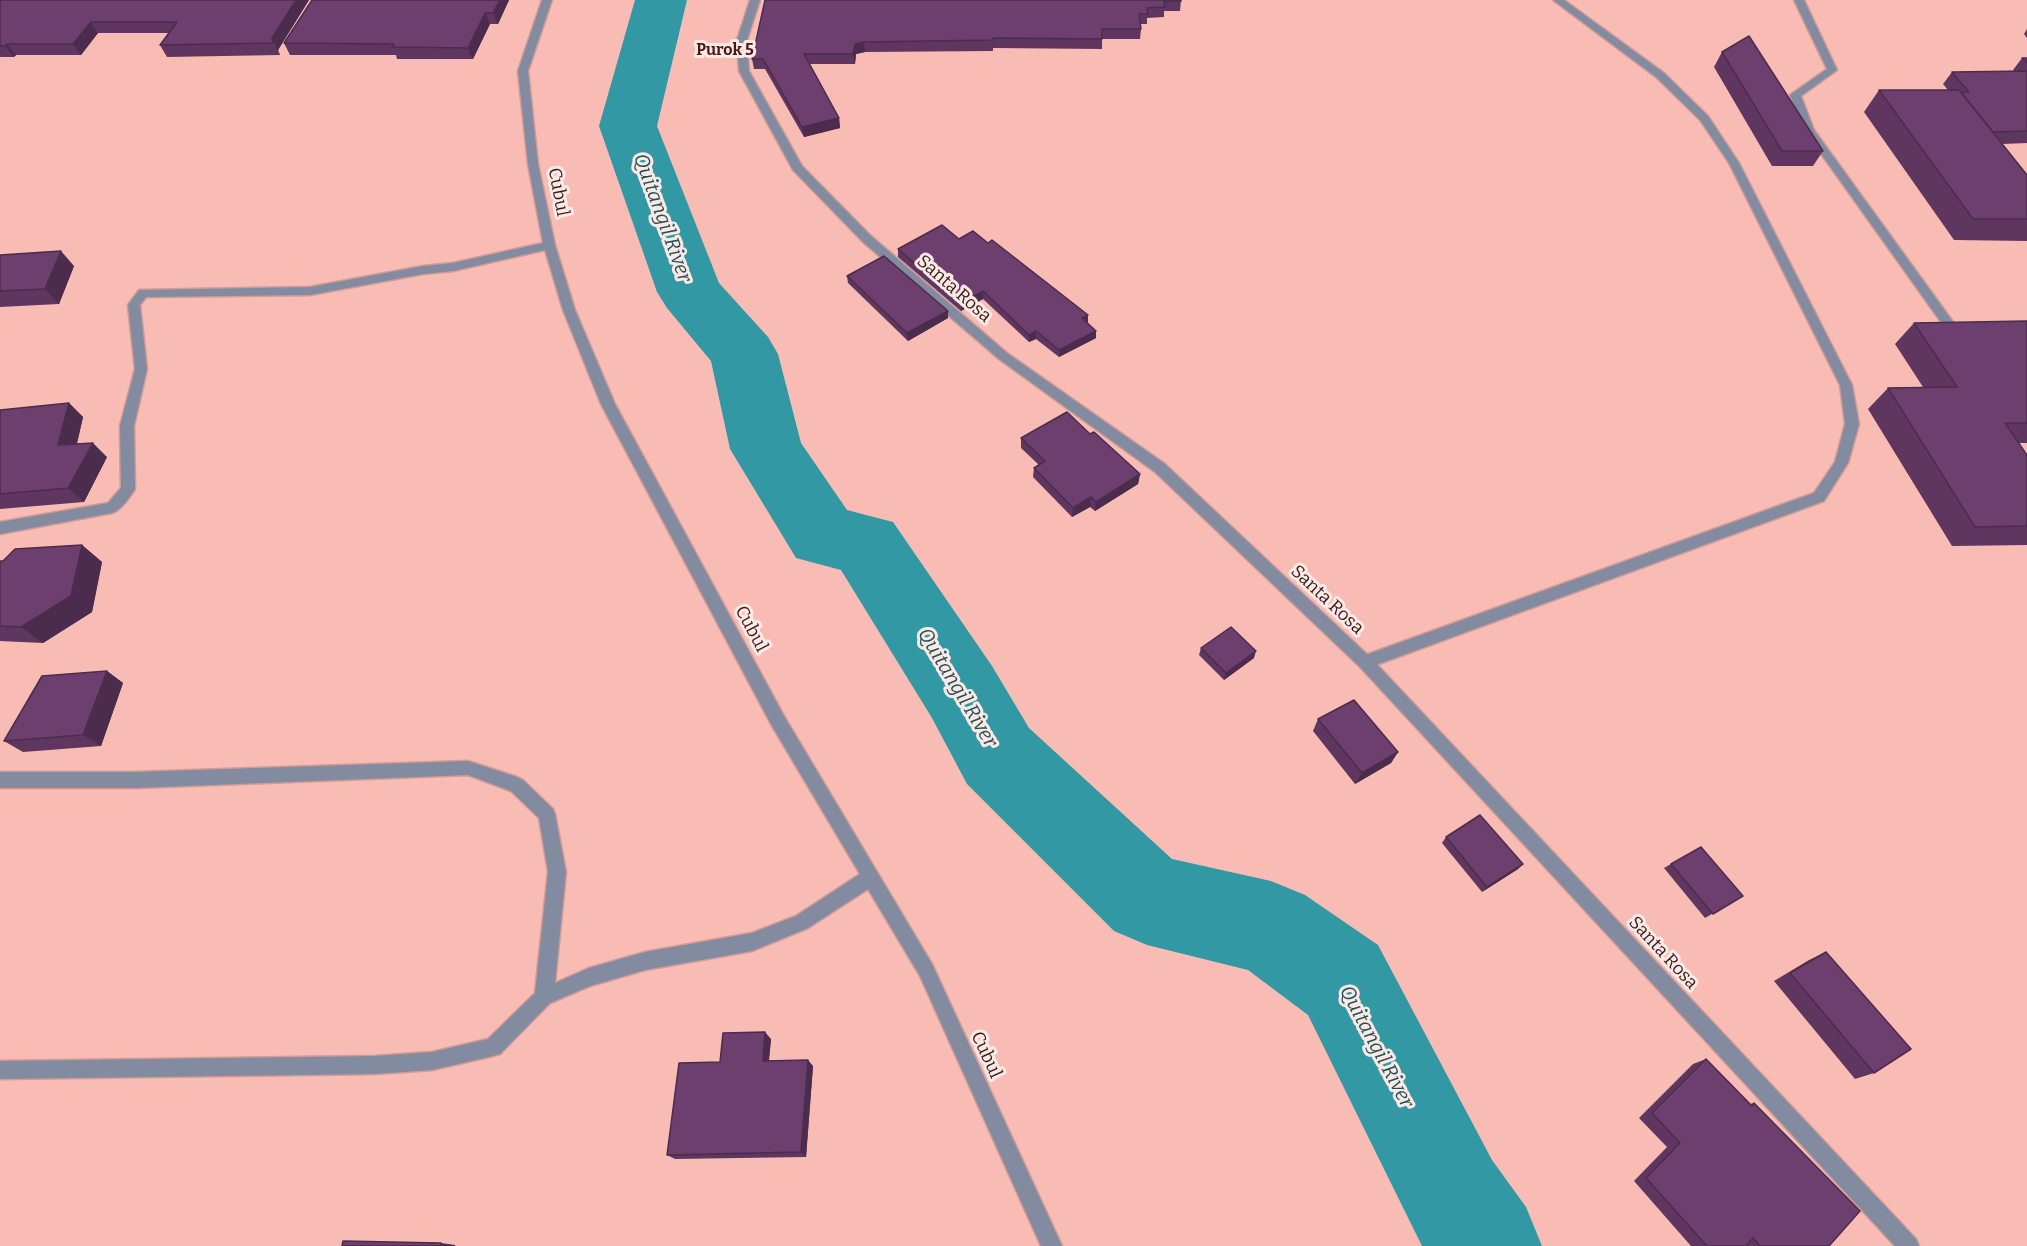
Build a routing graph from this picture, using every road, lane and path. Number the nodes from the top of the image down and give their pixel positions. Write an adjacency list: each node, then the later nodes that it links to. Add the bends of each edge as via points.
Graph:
1 (547, 0): 5 (street, Cubul, via 523,71 533,164)
2 (755, 0): 8 (street, Santa Rosa, via 742,40 744,70 797,168 867,239 1003,356 1160,468)
3 (1558, 0): 8 (street, via 1660,75 1704,118 1734,163 1846,385 1852,424 1841,463 1819,497)
4 (1799, 0): 6 (street, via 1832,70 1795,95 1809,130)
5 (549, 245): 7 (street, via 453,267 310,291 143,293 134,305 141,369 127,426 128,489 112,508); 10 (street, Cubul, via 569,310 608,404 778,721)
6 (1952, 329)
7 (0, 528)
8 (1365, 662): 14 (street, Santa Rosa)
9 (0, 780): 11 (street, via 135,780 468,768 517,785 547,814 557,872)
10 (872, 876): 11 (street, via 802,922 753,942 645,961 590,977); 13 (street, Cubul, via 926,970)
11 (544, 997): 12 (street, via 493,1047 432,1061)
12 (0, 1070)
13 (1052, 1246)
14 (1909, 1246)

